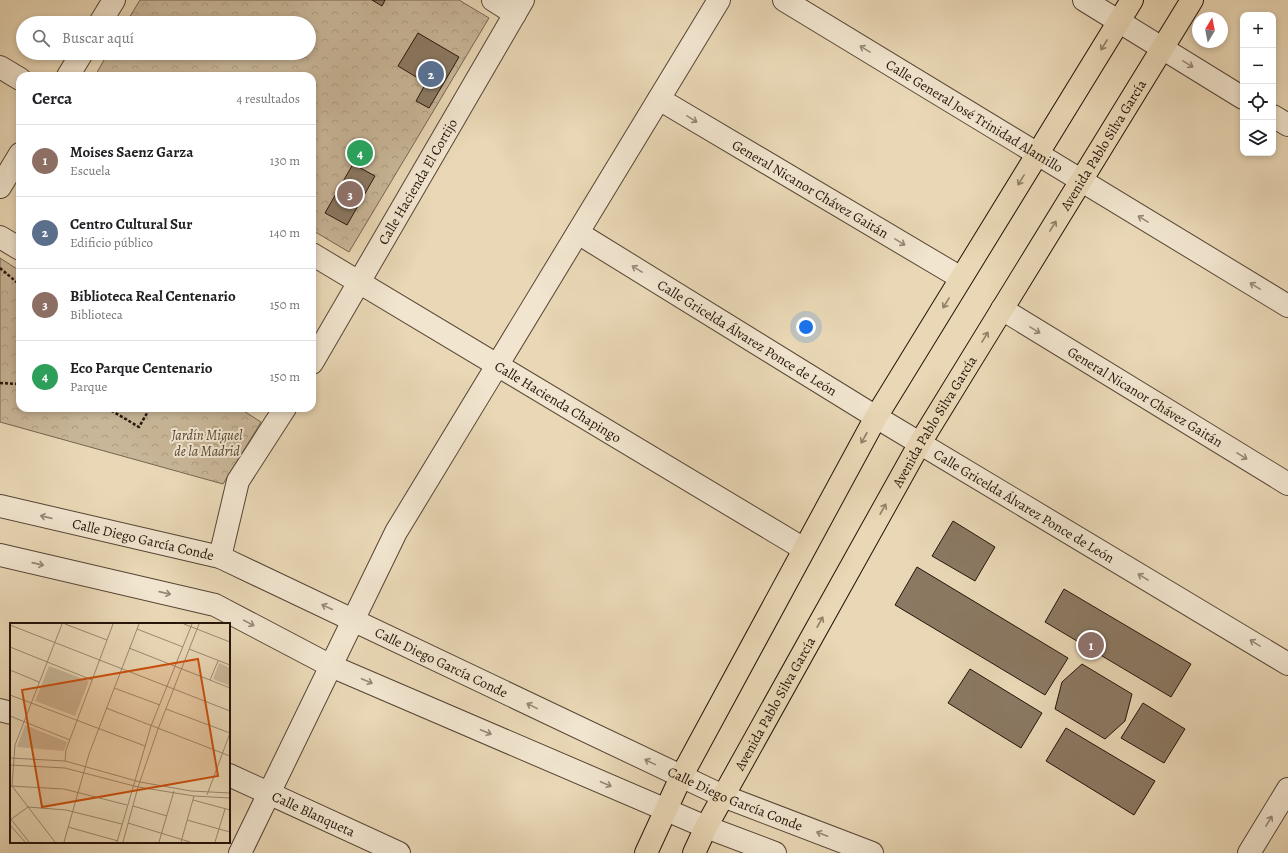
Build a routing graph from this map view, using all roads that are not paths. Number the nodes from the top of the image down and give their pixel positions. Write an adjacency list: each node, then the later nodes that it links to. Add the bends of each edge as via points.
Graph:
1 (114, 0): 9 (street)
2 (493, 0): 8 (street)
3 (719, 0): 17 (street)
4 (784, 0): 20 (street, Calle General José Trinidad Alamillo, one-way to 4)
5 (1084, 0): 10 (street)
6 (1132, 0): 10 (main road)
7 (1192, 0): 11 (main road, Avenida Pablo Silva García)
8 (519, 7): 29 (street, Calle Hacienda El Cortijo)
9 (104, 16)
10 (1119, 21): 11 (street); 20 (main road, one-way to 20)
11 (1162, 48): 16 (street, one-way to 16); 22 (main road, Avenida Pablo Silva García)
12 (78, 60): 14 (street)
13 (0, 67): 15 (street)
14 (70, 72)
15 (16, 77)
16 (1240, 96)
17 (659, 99): 24 (street); 28 (street, General Nicanor Chávez Gaitán, one-way to 28)
18 (1276, 118): 19 (street)
19 (1288, 125)
20 (1037, 154): 22 (street, Calle General José Trinidad Alamillo); 28 (main road, one-way to 28)
21 (16, 161): 23 (street)
22 (1081, 181): 30 (street, Calle General José Trinidad Alamillo, one-way to 22); 31 (main road, Avenida Pablo Silva García, one-way to 22)
23 (0, 187)
24 (578, 233): 33 (street); 35 (street, Calle Gricelda Álvarez Ponce de León, one-way to 24)
25 (0, 237): 26 (street)
26 (16, 247)
27 (316, 256): 29 (street, Calle Hacienda Chapingo)
28 (961, 278): 35 (main road, one-way to 35)
29 (359, 283): 32 (street, Calle Hacienda El Cortijo); 33 (street, Calle Hacienda Chapingo)
30 (1288, 306)
31 (1002, 310): 36 (main road, Avenida Pablo Silva García, one-way to 31); 37 (street, General Nicanor Chávez Gaitán, one-way to 37)
32 (316, 356)
33 (497, 366): 39 (street, Calle Hacienda Chapingo); 42 (street, via 396,532)
34 (278, 412): 41 (street, via 238,481)
35 (876, 417): 36 (street, Calle Gricelda Álvarez Ponce de León); 39 (main road, one-way to 39)
36 (920, 443): 43 (street, Calle Gricelda Álvarez Ponce de León, one-way to 36); 51 (main road, Avenida Pablo Silva García, one-way to 36)
37 (1288, 484)
38 (0, 506): 41 (street, Calle Diego García Conde, one-way to 38)
39 (804, 549): 48 (main road)
40 (0, 555): 44 (street, one-way to 44, via 215,605)
41 (220, 557): 42 (street, Calle Diego García Conde, one-way to 41)
42 (353, 620): 44 (street); 48 (street, Calle Diego García Conde, one-way to 42)
43 (1288, 664)
44 (331, 666): 50 (street); 52 (street, one-way to 52)
45 (0, 710): 46 (street)
46 (10, 713)
47 (230, 775): 50 (street, Calle Blanqueta)
48 (681, 777): 51 (street, Calle Diego García Conde); 52 (main road)
49 (1288, 789): 60 (street, one-way to 49)
50 (269, 793): 54 (street); 55 (street, Calle Blanqueta)
51 (723, 796): 53 (main road, Avenida Pablo Silva García); 59 (street, Calle Diego García Conde, one-way to 51)
52 (666, 810): 53 (street); 56 (main road)
53 (706, 827): 57 (main road, Avenida Pablo Silva García); 58 (street)
54 (240, 853)
55 (399, 853)
56 (646, 853)
57 (694, 853)
58 (775, 853)
59 (872, 853)
60 (1249, 853)

